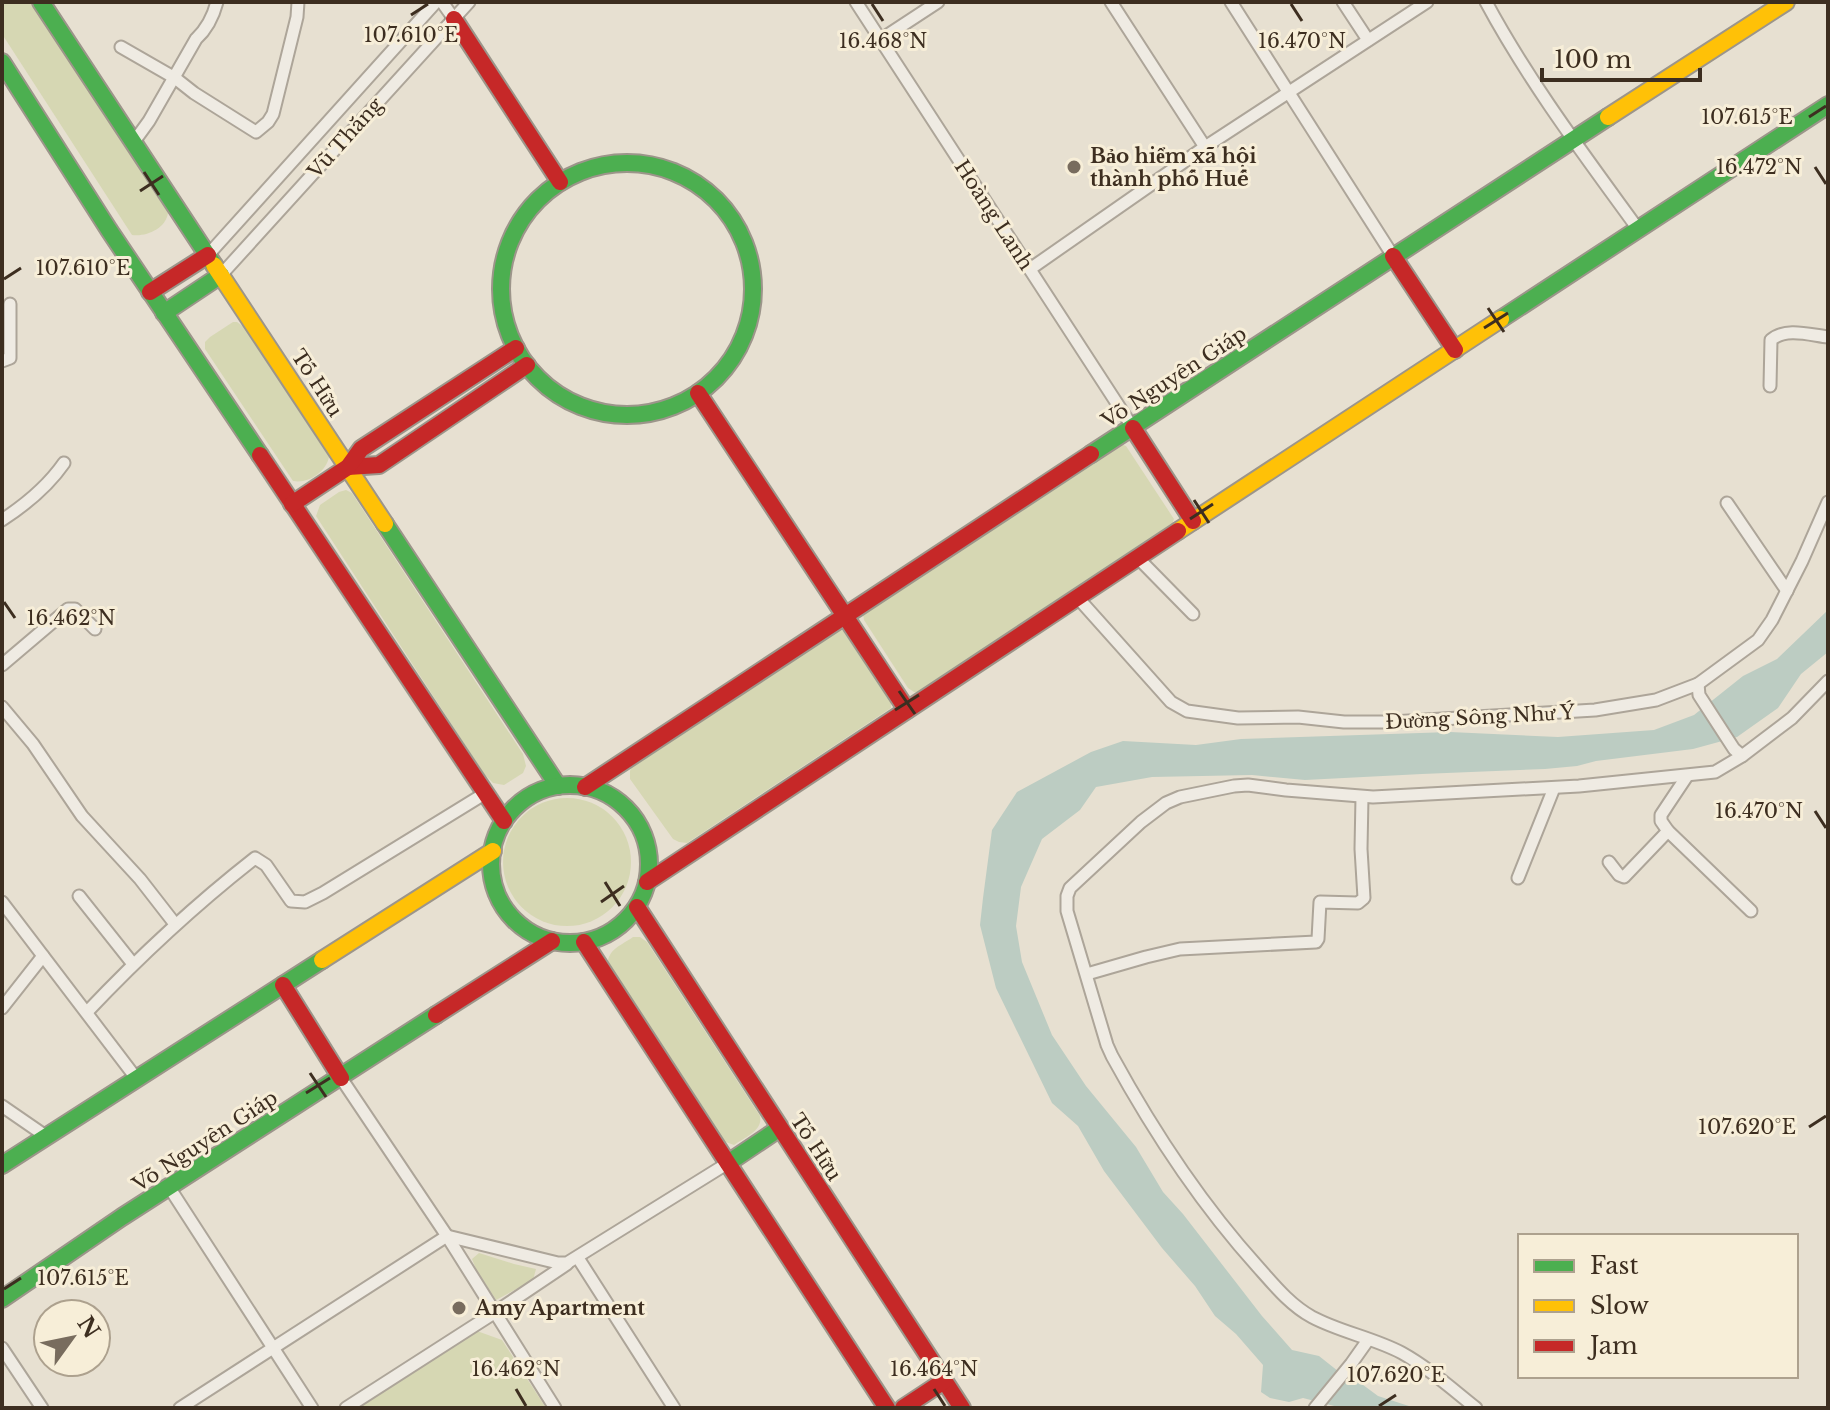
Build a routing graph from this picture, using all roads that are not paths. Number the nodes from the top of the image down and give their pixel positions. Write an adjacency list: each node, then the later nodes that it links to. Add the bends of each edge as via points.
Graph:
1 (41, 2): 23 (street, Tố Hữu)
2 (217, 2): 19 (street)
3 (298, 2): 19 (street, via 273,114 256,132)
4 (439, 2): 14 (street); 27 (street, Vũ Thắng)
5 (469, 2): 14 (street, Vũ Thắng)
6 (856, 2): 15 (street, Hoàng Lanh)
7 (938, 2): 15 (street)
8 (1111, 2): 24 (street)
9 (1231, 2): 20 (street)
10 (1343, 2): 16 (street)
11 (1427, 2): 16 (street)
12 (1486, 2): 22 (street)
13 (1786, 2): 22 (street, Võ Nguyên Giáp)
14 (454, 19): 25 (street); 30 (street, Vũ Thắng)
15 (880, 40): 29 (street, Hoàng Lanh)
16 (1368, 40): 20 (street)
17 (121, 47): 19 (street)
18 (2, 62): 31 (street)
19 (175, 78): 23 (street)
20 (1288, 92): 24 (street); 28 (street)
21 (1828, 105): 26 (street)
22 (1573, 139): 26 (street); 28 (street, Võ Nguyên Giáp)
23 (133, 143): 27 (street, Tố Hữu)
24 (1205, 147): 29 (street)
25 (560, 182): 35 (street, via 526,214 505,256 502,303); 41 (street, via 606,165 654,166 698,186 732,221 750,266 750,314 732,359)
26 (1638, 229): 36 (street)
27 (208, 255): 30 (street, Tố Hữu); 31 (street)
28 (1393, 256): 36 (street); 44 (street, Võ Nguyên Giáp)
29 (1030, 269): 44 (street, Hoàng Lanh)
30 (221, 275): 33 (street); 47 (street, Tố Hữu)
31 (150, 292): 33 (street)
32 (10, 304): 37 (street, via 10,358)
33 (164, 313): 50 (street)
34 (1828, 337): 40 (street, via 1775,336)
35 (516, 348): 38 (street); 39 (street)
36 (1455, 350): 52 (street)
37 (2, 361)
38 (527, 365): 41 (street, via 563,397 607,413 654,412); 42 (street)
39 (472, 377): 42 (street); 43 (street)
40 (1770, 386)
41 (698, 393): 57 (street)
42 (483, 395): 45 (street)
43 (408, 419): 45 (street); 47 (street, via 361,449)
44 (1133, 428): 52 (street); 57 (street, Võ Nguyên Giáp)
45 (420, 438): 47 (street, via 379,465)
46 (64, 463): 51 (street)
47 (348, 467): 50 (street); 66 (street, Tố Hữu)
48 (1828, 502): 54 (street, Đường Sông Như Ý)
49 (1727, 503): 54 (street)
50 (292, 504): 69 (street)
51 (2, 520)
52 (1193, 521): 53 (street)
53 (1138, 558): 55 (street); 56 (street)
54 (1787, 591): 61 (street, Đường Sông Như Ý, via 1758,640)
55 (1078, 598): 61 (street, Đường Sông Như Ý, via 1171,702 1200,713 1392,722 1595,710); 63 (street)
56 (1193, 614)
57 (845, 615): 63 (street); 67 (street, Võ Nguyên Giáp)
58 (95, 629): 59 (street, via 75,609 68,609)
59 (2, 665)
60 (1828, 681): 64 (street, via 1792,718)
61 (1698, 690): 64 (street)
62 (2, 707): 81 (street, via 82,816)
63 (907, 710): 76 (street)
64 (1738, 752): 65 (street, via 1715,772)
65 (1687, 776): 68 (street); 72 (street, via 1661,815)
66 (558, 786): 67 (street); 71 (street, via 522,802)
67 (585, 787): 76 (street, via 614,799 636,821 648,850)
68 (1554, 788): 70 (street); 75 (street)
69 (484, 794): 71 (street); 81 (street, via 305,902 291,901 255,858)
70 (1362, 797): 86 (street, via 1248,785 1166,803 1070,888 1067,911); 86 (street, via 1364,898 1358,903 1320,902 1317,941 1190,947)
71 (504, 821): 73 (street)
72 (1668, 831): 74 (street, via 1624,877); 80 (street)
73 (493, 851): 82 (street, via 493,880 505,907 525,928); 87 (street)
74 (1609, 862)
75 (1518, 878)
76 (647, 882): 79 (street)
77 (79, 896): 85 (street)
78 (2, 902): 84 (street)
79 (637, 907): 83 (street, via 619,926); 93 (street, Tố Hữu)
80 (1751, 911)
81 (175, 924): 85 (street)
82 (552, 941): 83 (street); 91 (street, Võ Nguyên Giáp)
83 (584, 942): 95 (street)
84 (43, 956): 88 (street); 89 (street)
85 (133, 964): 89 (street)
86 (1087, 974): 102 (street, via 1117,1066 1199,1194 1281,1292 1311,1317)
87 (283, 985): 90 (street); 91 (street)
88 (2, 1008)
89 (87, 1012): 90 (street)
90 (136, 1078): 94 (street)
91 (341, 1078): 97 (street, Võ Nguyên Giáp); 98 (street)
92 (2, 1106): 94 (street)
93 (780, 1128): 95 (street); 105 (street, Tố Hữu)
94 (47, 1137): 96 (street)
95 (728, 1163): 99 (street); 112 (street)
96 (2, 1165)
97 (169, 1187): 100 (street, Võ Nguyên Giáp); 104 (street)
98 (447, 1236): 99 (street, via 558,1263); 101 (street); 104 (street)
99 (573, 1261): 101 (street); 111 (street)
100 (2, 1299)
101 (494, 1313): 109 (street); 110 (street)
102 (1368, 1340): 115 (street); 116 (street, via 1401,1352)
103 (2, 1348): 106 (street)
104 (274, 1349): 107 (street); 108 (street)
105 (944, 1381): 113 (street); 114 (street, Tố Hữu)
106 (42, 1408)
107 (180, 1408)
108 (312, 1408)
109 (346, 1408)
110 (555, 1408)
111 (674, 1408)
112 (887, 1408)
113 (903, 1408)
114 (962, 1408)
115 (1315, 1408)
116 (1476, 1408)

